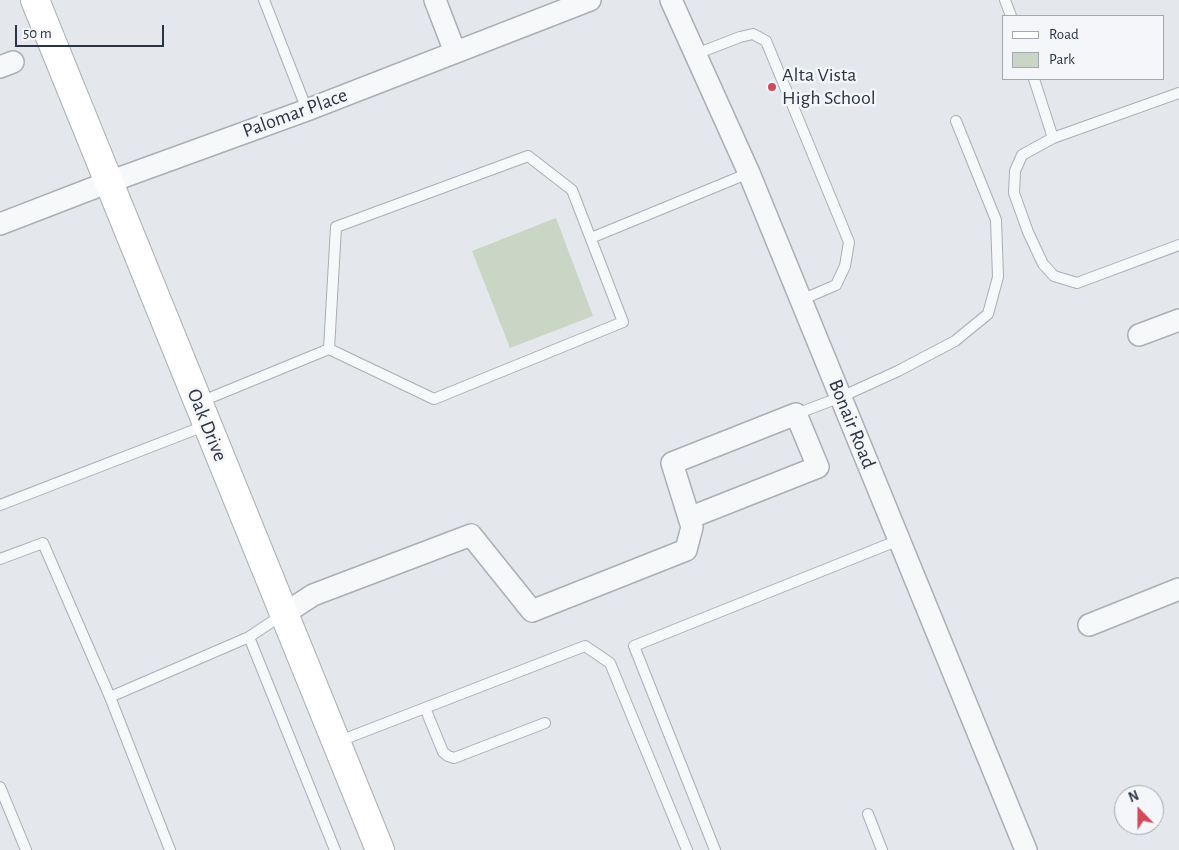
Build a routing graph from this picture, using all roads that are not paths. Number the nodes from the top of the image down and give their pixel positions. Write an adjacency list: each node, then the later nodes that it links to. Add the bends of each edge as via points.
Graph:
1 (35, 0): 16 (street, Oak Drive)
2 (264, 0): 12 (lane)
3 (435, 0): 8 (street)
4 (590, 0): 8 (street, Palomar Place)
5 (671, 0): 9 (street, Bonair Road)
6 (1005, 0): 7 (lane)
7 (1011, 15)
8 (456, 52): 12 (street, Palomar Place)
9 (696, 54): 15 (street, Bonair Road); 20 (lane, via 753,34 766,41 849,242 845,266 836,285)
10 (1034, 80): 14 (lane)
11 (1179, 93): 14 (lane)
12 (307, 110): 16 (street, Palomar Place)
13 (956, 121): 24 (lane, via 996,220 998,277 988,314 955,341)
14 (1053, 138): 19 (lane, via 1022,155 1015,171 1014,194 1043,264 1054,276 1077,283)
15 (749, 173): 18 (lane); 20 (street, Bonair Road)
16 (109, 182): 17 (street, Palomar Place); 25 (street, Oak Drive)
17 (0, 224)
18 (591, 238): 23 (lane, via 623,322 434,399); 23 (lane, via 572,190 528,156 336,227)
19 (1179, 245)
20 (801, 300): 24 (street, Bonair Road)
21 (1179, 320): 22 (street)
22 (1139, 335)
23 (329, 349): 25 (lane)
24 (841, 397): 26 (lane); 29 (street, Bonair Road)
25 (203, 414): 27 (lane, via 168,440); 32 (street, Oak Drive)
26 (796, 414): 28 (street, via 672,463); 28 (street, via 818,468)
27 (0, 505)
28 (689, 518): 32 (street, via 692,527 686,550 532,611 470,535 313,595)
29 (899, 540): 46 (lane, via 634,646); 48 (street, Bonair Road)
30 (0, 560): 35 (lane, via 43,543)
31 (1179, 589): 33 (street)
32 (284, 614): 34 (lane); 38 (street, Oak Drive)
33 (1089, 625)
34 (249, 637): 35 (lane); 43 (lane)
35 (110, 697): 42 (lane)
36 (425, 708): 37 (lane, via 443,752 454,758); 38 (lane); 45 (lane, via 585,646 610,663)
37 (545, 723)
38 (336, 742): 44 (street, Oak Drive)
39 (0, 787): 41 (lane)
40 (868, 814): 47 (lane)
41 (26, 850)
42 (170, 850)
43 (335, 850)
44 (380, 850)
45 (687, 850)
46 (715, 850)
47 (882, 850)
48 (1026, 850)

